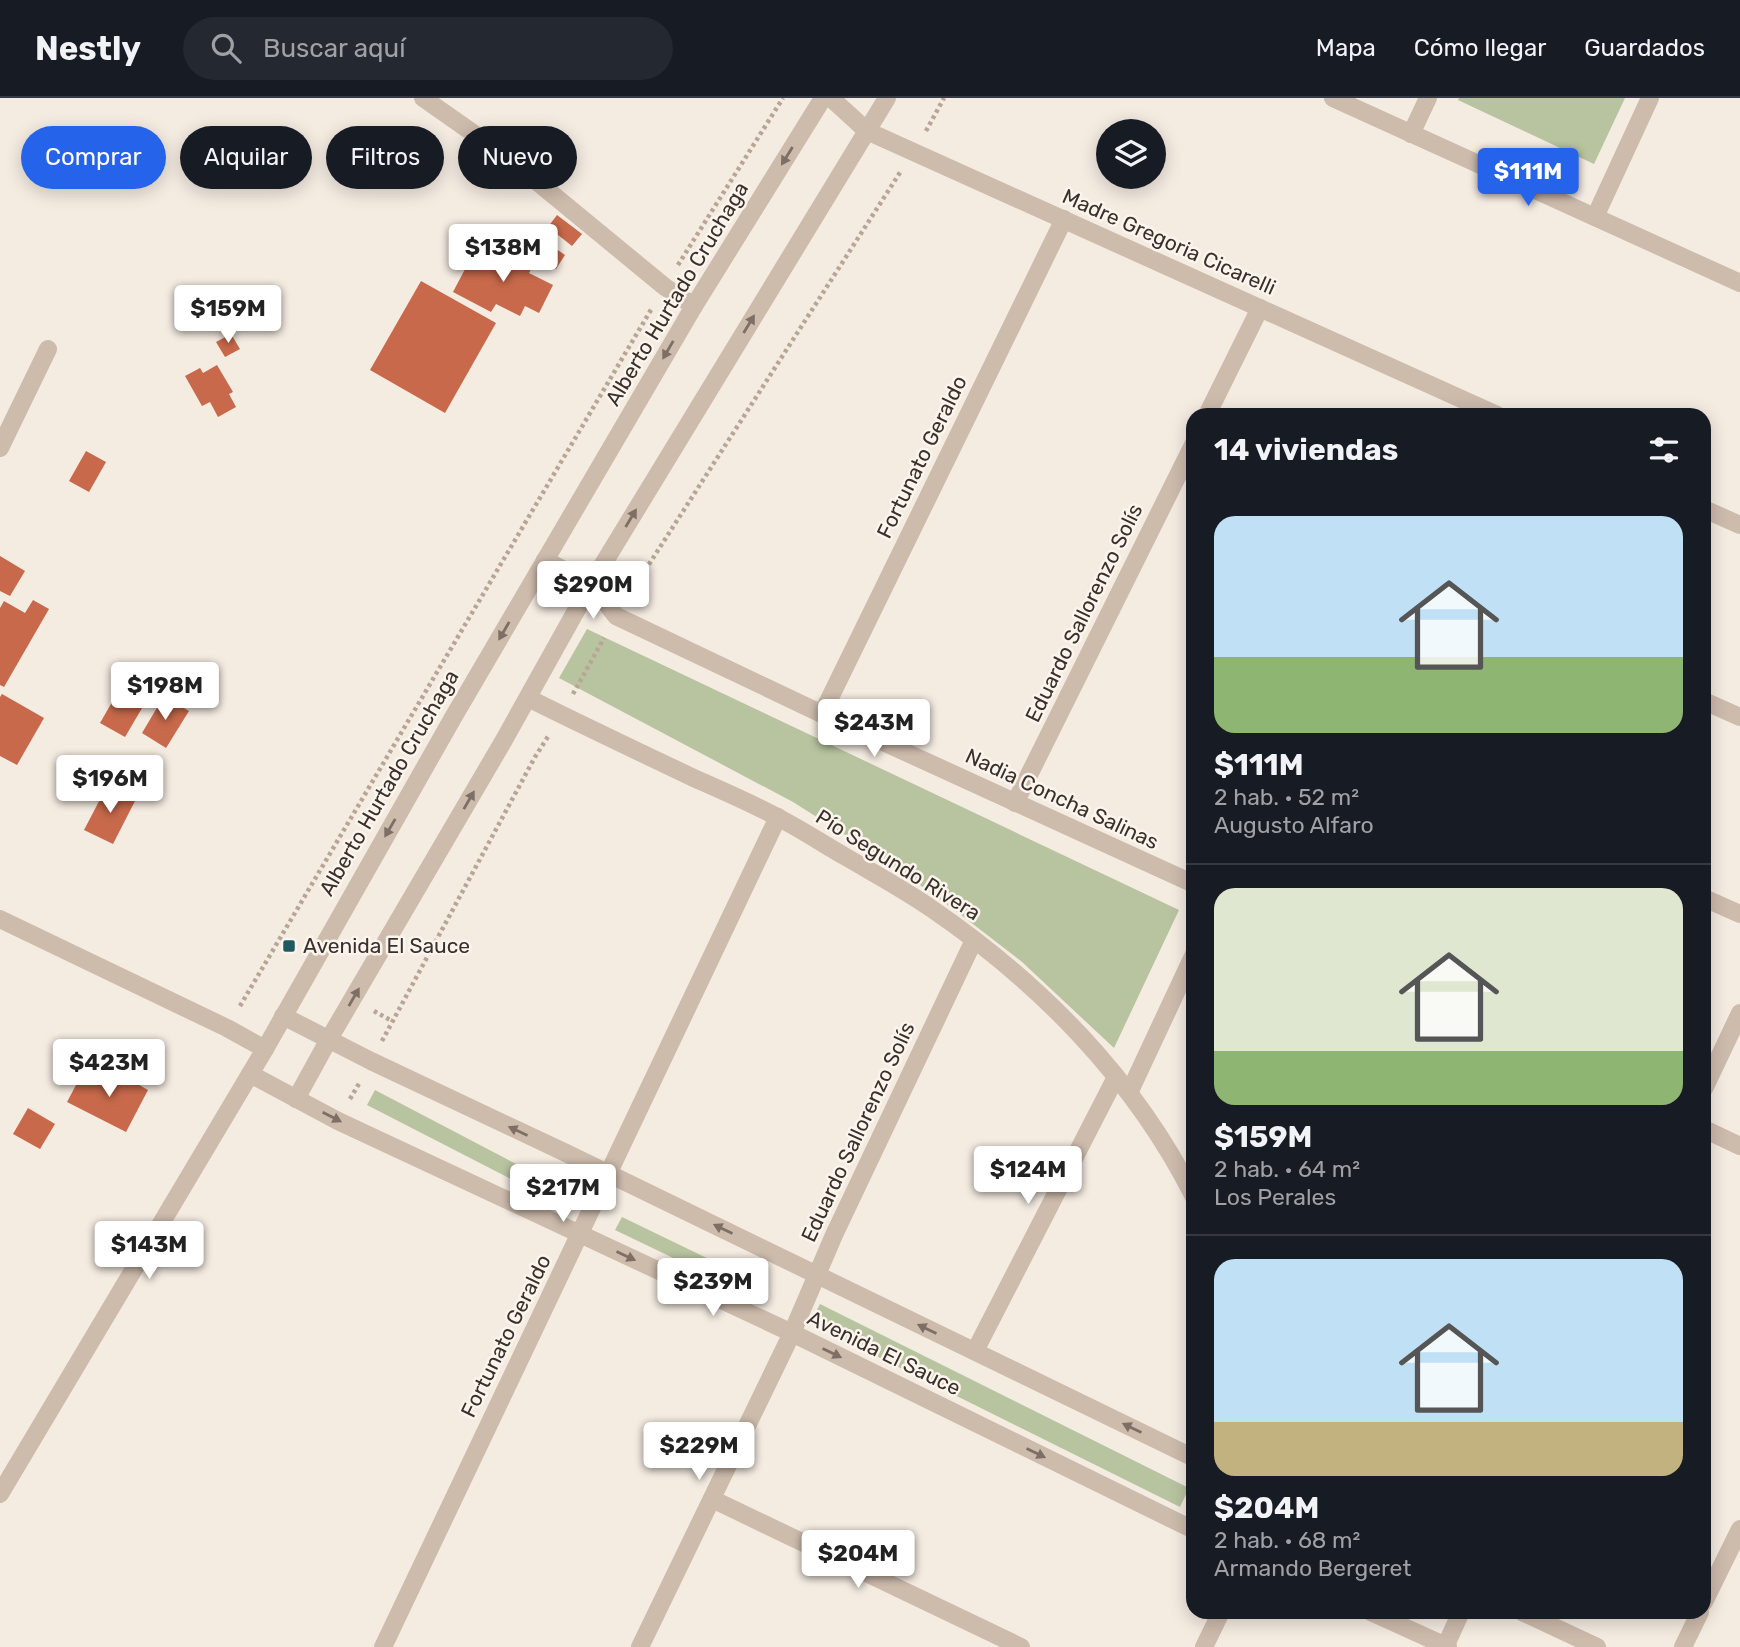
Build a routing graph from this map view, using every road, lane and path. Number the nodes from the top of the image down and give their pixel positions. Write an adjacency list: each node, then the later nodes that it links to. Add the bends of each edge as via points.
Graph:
1 (423, 98): 16 (street, via 507,157)
2 (783, 98): 16 (path)
3 (823, 98): 17 (street, Alberto Hurtado Cruchaga, one-way to 17)
4 (831, 98): 10 (street, Madre Gregoria Cicarelli)
5 (887, 98): 10 (street)
6 (944, 98): 12 (path)
7 (1333, 98): 11 (street)
8 (1427, 98): 11 (street)
9 (1650, 98): 13 (street)
10 (867, 131): 12 (street, Madre Gregoria Cicarelli); 29 (street, one-way to 10)
11 (1411, 134): 13 (street)
12 (914, 152): 14 (street, Madre Gregoria Cicarelli); 30 (path)
13 (1595, 217): 15 (street)
14 (1064, 219): 18 (street, Madre Gregoria Cicarelli); 33 (street, Fortunato Geraldo)
15 (1740, 283)
16 (664, 287): 17 (street); 46 (path)
17 (694, 306): 28 (street, Alberto Hurtado Cruchaga, one-way to 28)
18 (1260, 308): 20 (street, Madre Gregoria Cicarelli); 21 (street)
19 (48, 349): 24 (street)
20 (1459, 398): 22 (street); 23 (street, Madre Gregoria Cicarelli)
21 (1210, 408)
22 (1454, 408)
23 (1481, 408)
24 (0, 448)
25 (1186, 459): 36 (street, Eduardo Sallorenzo Solís)
26 (1711, 512): 27 (street)
27 (1740, 525)
28 (545, 560): 29 (street, Nadia Concha Salinas); 45 (street, Alberto Hurtado Cruchaga, one-way to 45)
29 (591, 584): 30 (street, Nadia Concha Salinas); 31 (street)
30 (616, 616): 33 (street, Nadia Concha Salinas); 34 (path)
31 (528, 698): 34 (street, Pío Segundo Rivera); 47 (street, one-way to 31)
32 (1711, 704): 35 (street)
33 (822, 714): 36 (street, Nadia Concha Salinas)
34 (562, 715): 37 (street, Pío Segundo Rivera); 49 (path)
35 (1740, 717)
36 (1015, 803): 38 (street, Nadia Concha Salinas)
37 (778, 817): 42 (street, Pío Segundo Rivera); 59 (street, Fortunato Geraldo)
38 (1186, 880)
39 (1711, 901): 40 (street)
40 (1740, 914)
41 (0, 919): 46 (street)
42 (974, 940): 52 (street, Pío Segundo Rivera, via 1050,1004); 63 (street, Eduardo Sallorenzo Solís)
43 (1186, 971): 53 (street)
44 (1740, 1013): 51 (street)
45 (283, 1016): 47 (street, Avenida El Sauce); 48 (street, Alberto Hurtado Cruchaga)
46 (227, 1028): 48 (street)
47 (329, 1039): 49 (street, Avenida El Sauce); 54 (street)
48 (265, 1049): 50 (street, Alberto Hurtado Cruchaga)
49 (371, 1061): 55 (path); 58 (street, Avenida El Sauce, one-way to 49)
50 (250, 1074): 54 (street, Avenida El Sauce); 67 (street, Alberto Hurtado Cruchaga)
51 (1711, 1074)
52 (1116, 1077): 53 (street, Pío Segundo Rivera); 65 (street)
53 (1129, 1093): 60 (street, Pío Segundo Rivera)
54 (296, 1099): 55 (street, Avenida El Sauce, one-way to 55)
55 (338, 1121): 61 (street, Avenida El Sauce)
56 (1711, 1132): 57 (street)
57 (1740, 1146)
58 (566, 1153): 59 (street, Avenida El Sauce); 61 (path)
59 (608, 1174): 62 (street, Fortunato Geraldo); 63 (street, Avenida El Sauce, one-way to 59)
60 (1186, 1183)
61 (537, 1214): 62 (street, Avenida El Sauce)
62 (580, 1235): 64 (street, Avenida El Sauce, one-way to 64); 77 (street, Fortunato Geraldo)
63 (816, 1274): 64 (street, Eduardo Sallorenzo Solís); 65 (street, Avenida El Sauce, one-way to 63)
64 (792, 1333): 68 (street, Eduardo Sallorenzo Solís); 69 (street, Avenida El Sauce, one-way to 69)
65 (975, 1351): 66 (street, Avenida El Sauce, one-way to 65)
66 (1186, 1454)
67 (0, 1494)
68 (712, 1499): 78 (street, Eduardo Sallorenzo Solís); 79 (street)
69 (1186, 1526)
70 (1740, 1528): 71 (street)
71 (1711, 1588)
72 (1218, 1619): 80 (street)
73 (1386, 1619): 81 (street)
74 (1458, 1619): 81 (street)
75 (1537, 1619): 82 (street)
76 (1697, 1619): 83 (street)
77 (383, 1647)
78 (640, 1647)
79 (1021, 1647)
80 (1204, 1647)
81 (1446, 1647)
82 (1597, 1647)
83 (1683, 1647)

